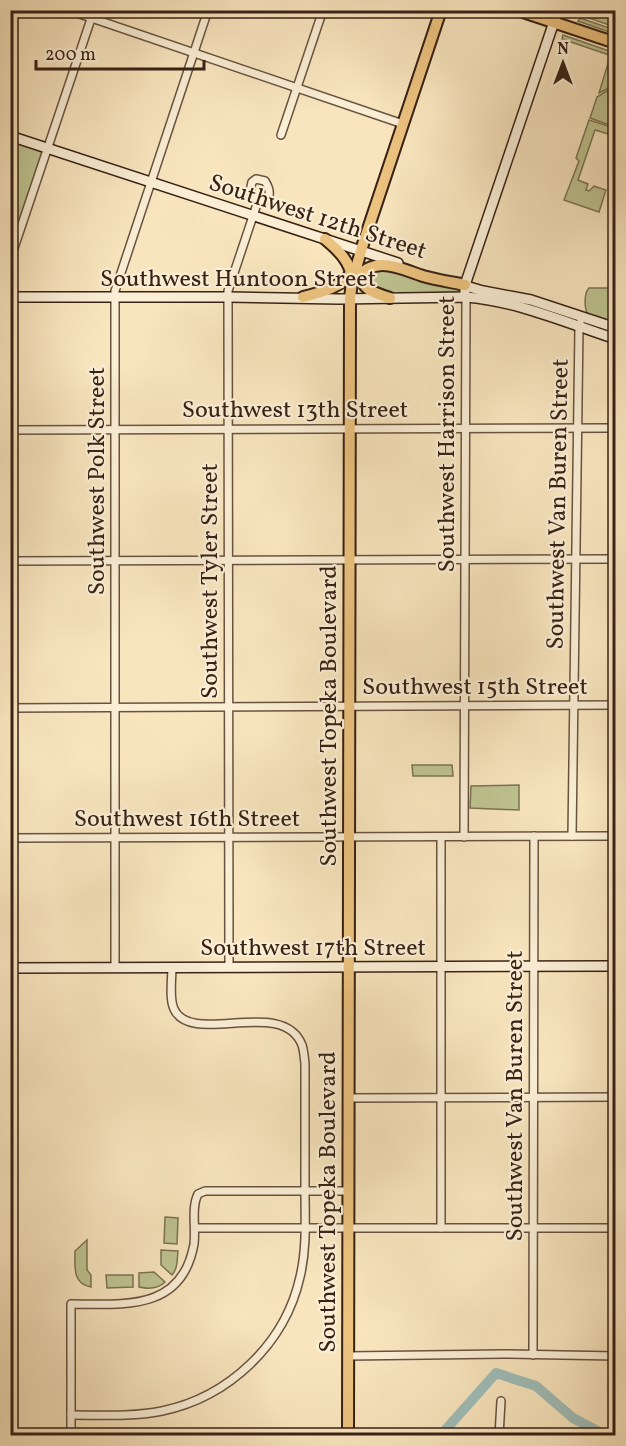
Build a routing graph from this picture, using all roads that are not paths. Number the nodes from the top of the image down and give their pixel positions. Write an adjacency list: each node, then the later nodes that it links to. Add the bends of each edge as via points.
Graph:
1 (68, 10): 7 (street)
2 (208, 10): 10 (street, Southwest Polk Street)
3 (323, 10): 11 (street)
4 (441, 10): 12 (main road, Southwest Topeka Boulevard)
5 (517, 10): 8 (main road)
6 (558, 10): 8 (main road, Southwest Harrison Street)
7 (92, 14): 10 (street); 15 (street)
8 (554, 23): 9 (main road); 23 (main road, Southwest Harrison Street)
9 (615, 44)
10 (194, 52): 11 (street); 16 (street, Southwest Polk Street)
11 (297, 87): 12 (street); 14 (street)
12 (403, 124): 20 (main road, Southwest Topeka Boulevard)
13 (10, 135): 15 (main road, Southwest 12th Street)
14 (281, 135)
15 (47, 148): 16 (main road, Southwest 12th Street); 21 (street)
16 (151, 182): 18 (main road, Southwest 12th Street); 25 (street, Southwest Polk Street)
17 (258, 201): 18 (street, Southwest Tyler Street)
18 (253, 215): 19 (main road, Southwest 12th Street); 26 (street, Southwest Tyler Street)
19 (325, 239): 20 (main road, Southwest 12th Street); 22 (main road)
20 (361, 251): 22 (main road, Southwest Topeka Boulevard); 23 (main road, Southwest 12th Street)
21 (10, 260)
22 (355, 274): 23 (main road, via 371,266 386,265); 27 (main road, via 326,291); 28 (main road, Southwest Topeka Boulevard); 29 (main road, via 369,291)
23 (465, 291): 29 (main road, Southwest Huntoon Street); 30 (main road, Southwest 12th Street, via 531,300); 31 (main road, Southwest 12th Street); 34 (street, Southwest Harrison Street)
24 (11, 296): 25 (main road, Southwest Huntoon Street)
25 (115, 297): 26 (main road, Southwest Huntoon Street); 37 (street, Southwest Polk Street)
26 (228, 297): 27 (main road, Southwest Huntoon Street); 38 (street, Southwest Tyler Street)
27 (303, 297): 28 (main road, Southwest Huntoon Street)
28 (350, 298): 29 (main road, Southwest Huntoon Street); 39 (main road, Southwest Topeka Boulevard)
29 (390, 298)
30 (582, 317): 31 (street, Southwest Van Buren Street); 32 (main road, Southwest 12th Street)
31 (579, 327): 33 (main road, Southwest 12th Street); 35 (street, Southwest Van Buren Street)
32 (615, 328)
33 (615, 339)
34 (465, 428): 35 (street, Southwest 13th Street); 39 (street, Southwest 13th Street); 41 (street, Southwest Harrison Street)
35 (578, 428): 36 (street, Southwest 13th Street); 42 (street, Southwest Van Buren Street)
36 (615, 428)
37 (115, 429): 38 (street, Southwest 13th Street); 40 (street, Southwest 13th Street); 47 (street, Southwest Polk Street)
38 (229, 429): 39 (street, Southwest 13th Street); 44 (street, Southwest Tyler Street)
39 (350, 429): 45 (main road, Southwest Topeka Boulevard)
40 (10, 430)
41 (465, 559): 42 (street); 45 (street); 51 (street, Southwest Harrison Street)
42 (576, 559): 43 (street); 48 (street, Southwest Van Buren Street)
43 (615, 559)
44 (228, 560): 45 (street); 47 (street); 52 (street, Southwest Tyler Street)
45 (349, 560): 50 (main road, Southwest Topeka Boulevard)
46 (10, 561): 47 (street)
47 (115, 561): 54 (street, Southwest Polk Street)
48 (574, 705): 49 (street, Southwest 15th Street); 51 (street, Southwest 15th Street); 56 (street, Southwest Van Buren Street)
49 (615, 705)
50 (349, 706): 51 (street, Southwest 15th Street); 52 (street, Southwest 15th Street); 59 (main road, Southwest Topeka Boulevard)
51 (465, 706): 61 (street, Southwest Harrison Street)
52 (229, 707): 54 (street, Southwest 15th Street); 58 (street, Southwest Tyler Street)
53 (10, 708): 54 (street, Southwest 15th Street)
54 (115, 708): 63 (street, Southwest Polk Street)
55 (534, 836): 56 (street, Southwest 16th Street); 61 (street, Southwest 16th Street); 69 (street, Southwest Van Buren Street)
56 (572, 836): 57 (street, Southwest 16th Street)
57 (615, 836)
58 (229, 837): 59 (street, Southwest 16th Street); 63 (street, Southwest 16th Street); 66 (street, Southwest Tyler Street)
59 (349, 837): 60 (street, Southwest 16th Street); 67 (main road, Southwest Topeka Boulevard)
60 (441, 837): 61 (street, Southwest 16th Street); 68 (street)
61 (464, 837)
62 (10, 838): 63 (street, Southwest 16th Street)
63 (115, 838): 71 (street, Southwest Polk Street)
64 (615, 966): 69 (main road, Southwest 17th Street)
65 (172, 967): 66 (main road, Southwest 17th Street); 71 (main road, Southwest 17th Street); 77 (street, via 172,1003 184,1020 196,1024 276,1024 291,1031 303,1046)
66 (229, 967): 67 (main road, Southwest 17th Street)
67 (349, 967): 68 (main road, Southwest 17th Street); 73 (main road, Southwest Topeka Boulevard)
68 (441, 967): 69 (main road, Southwest 17th Street); 74 (street)
69 (533, 967): 75 (street, Southwest Van Buren Street)
70 (10, 968): 71 (main road, Southwest 17th Street)
71 (115, 968)
72 (615, 1097): 75 (street)
73 (348, 1098): 74 (street); 76 (main road, Southwest Topeka Boulevard)
74 (441, 1098): 75 (street); 81 (street)
75 (533, 1098): 82 (street, Southwest Van Buren Street)
76 (348, 1191): 77 (street); 80 (main road, Southwest Topeka Boulevard)
77 (305, 1192): 78 (street, via 205,1191 196,1196); 79 (street)
78 (195, 1228): 79 (street); 88 (street, via 186,1268 162,1294 134,1304 71,1304)
79 (305, 1228): 80 (street); 88 (street, via 302,1269 288,1313 263,1352 236,1378 204,1397 169,1410 132,1415)
80 (348, 1228): 81 (street); 85 (main road, Southwest Topeka Boulevard)
81 (441, 1228): 82 (street)
82 (533, 1228): 83 (street); 84 (street, Southwest Van Buren Street)
83 (615, 1228)
84 (533, 1355): 85 (street); 86 (street)
85 (348, 1356): 90 (main road, Southwest Topeka Boulevard)
86 (615, 1356)
87 (501, 1401): 91 (street)
88 (71, 1415): 89 (street)
89 (71, 1436)
90 (348, 1436)
91 (499, 1436)

